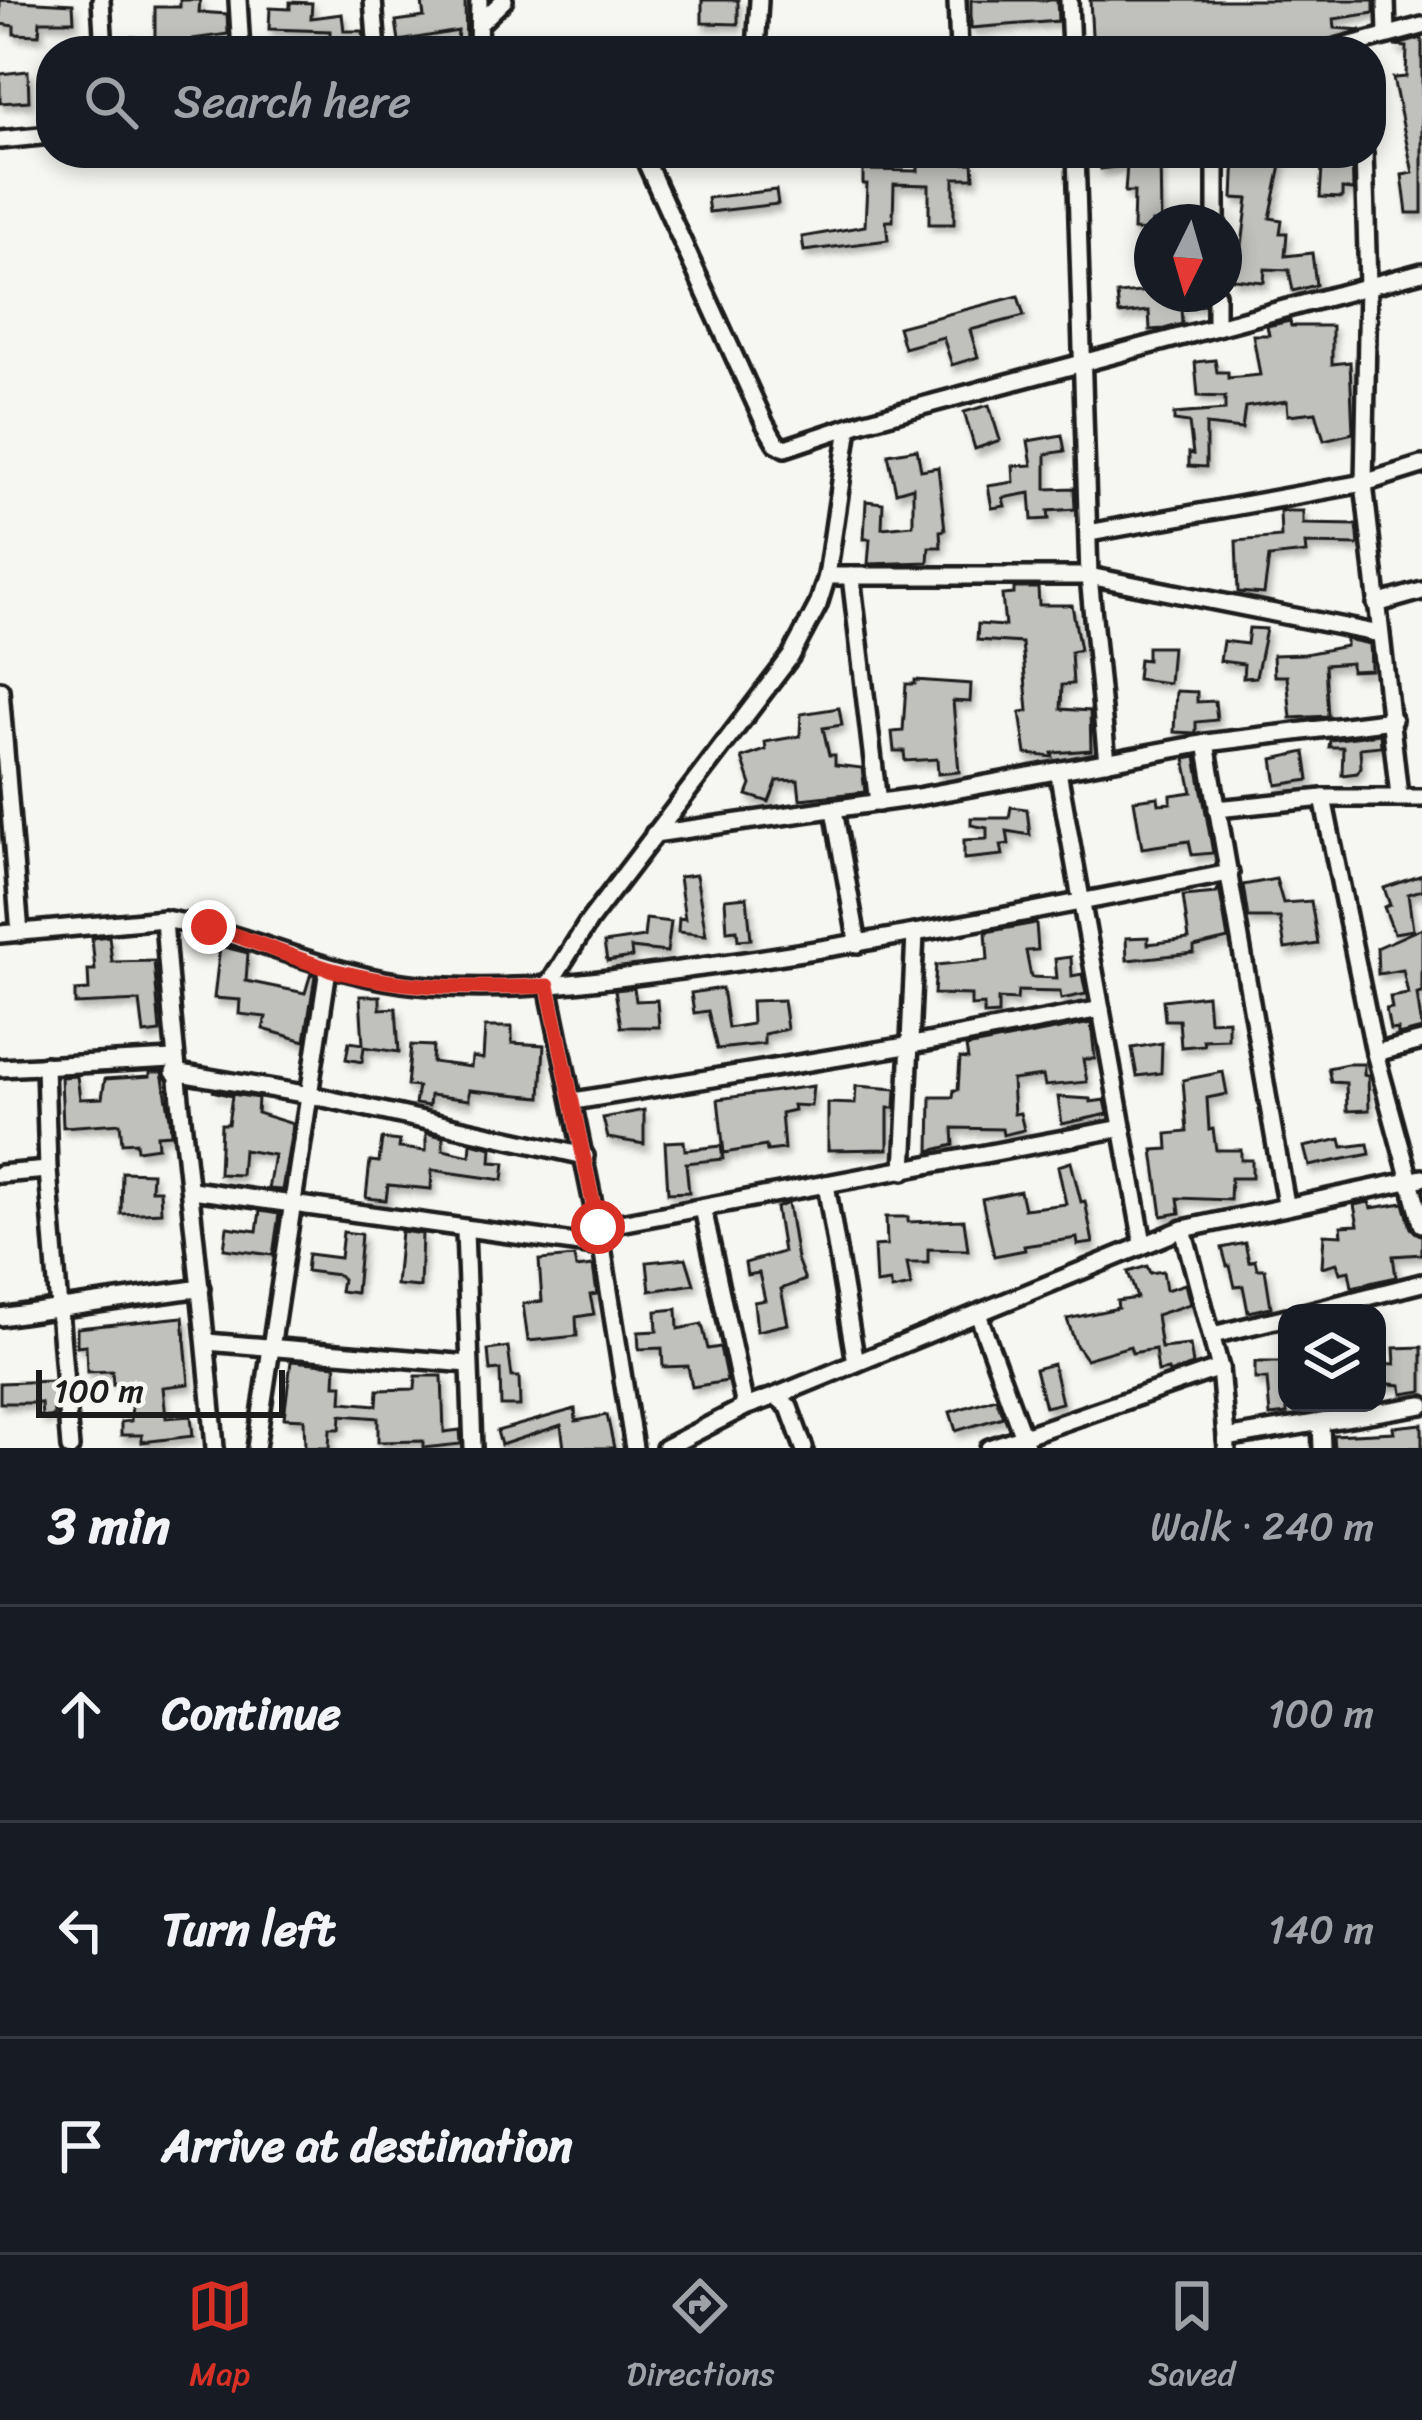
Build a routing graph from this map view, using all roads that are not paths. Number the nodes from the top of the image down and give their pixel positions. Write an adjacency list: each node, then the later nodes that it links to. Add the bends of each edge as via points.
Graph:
1 (101, 0): 13 (street)
2 (238, 0): 14 (street)
3 (373, 0): 15 (street)
4 (479, 0): 10 (street)
5 (504, 0): 10 (street)
6 (759, 0): 17 (street)
7 (957, 0): 18 (street)
8 (1069, 0): 19 (street)
9 (1386, 0): 12 (street)
10 (479, 24): 16 (street)
11 (1422, 26): 12 (street)
12 (1387, 35)
13 (103, 36)
14 (240, 36)
15 (376, 36)
16 (479, 36)
17 (757, 36)
18 (958, 36)
19 (1070, 36)
20 (36, 136): 21 (street)
21 (0, 140)
22 (649, 168): 32 (street, via 776,443 794,448)
23 (1076, 168): 31 (street)
24 (1216, 168): 26 (street)
25 (1364, 168): 28 (street)
26 (1216, 204)
27 (1422, 272): 28 (street)
28 (1368, 285): 30 (street); 34 (street)
29 (1216, 312): 30 (street)
30 (1216, 327): 31 (street)
31 (1082, 362): 32 (street); 35 (street)
32 (849, 427): 37 (street)
33 (1422, 465): 34 (street)
34 (1364, 483): 35 (street); 40 (street)
35 (1088, 533): 36 (street)
36 (1089, 575): 38 (street); 41 (street); 45 (street)
37 (827, 576): 38 (street); 54 (street, via 791,656)
38 (851, 576): 51 (street)
39 (1422, 591): 40 (street)
40 (1376, 604): 41 (street)
41 (1380, 634): 43 (street)
42 (0, 690): 47 (street)
43 (1393, 720): 44 (street); 48 (street)
44 (1206, 743): 45 (street); 52 (street)
45 (1107, 762): 46 (street)
46 (1058, 771): 51 (street); 56 (street)
47 (3, 795): 58 (street)
48 (1399, 796): 49 (street); 50 (street)
49 (1323, 798): 52 (street); 67 (street)
50 (1422, 798)
51 (878, 803): 53 (street)
52 (1217, 809): 55 (street)
53 (834, 810): 54 (street); 61 (street)
54 (654, 834): 63 (street)
55 (1229, 873): 56 (street); 82 (street)
56 (1079, 902): 60 (street); 64 (street)
57 (164, 919): 58 (street); 62 (street, via 254,940); 69 (street)
58 (20, 932): 59 (street)
59 (0, 934)
60 (915, 934): 61 (street); 66 (street)
61 (859, 944): 63 (street)
62 (328, 969): 63 (street, via 419,985); 71 (street)
63 (548, 986): 72 (street)
64 (1101, 1009): 66 (street); 73 (street)
65 (1422, 1041): 67 (street)
66 (911, 1045): 72 (street); 76 (street)
67 (1375, 1053): 78 (street)
68 (45, 1065): 69 (street); 70 (street); 75 (street)
69 (174, 1065): 71 (street); 80 (street)
70 (0, 1068)
71 (310, 1095): 74 (street); 81 (street)
72 (574, 1101): 74 (street)
73 (1122, 1128): 76 (street); 88 (street)
74 (585, 1156): 85 (street)
75 (48, 1170): 77 (street); 93 (street)
76 (904, 1171): 79 (street)
77 (0, 1174)
78 (1416, 1179): 82 (street); 84 (street)
79 (826, 1184): 83 (street); 100 (street)
80 (192, 1190): 81 (street); 91 (street)
81 (293, 1204): 87 (street); 99 (street)
82 (1286, 1204): 86 (street)
83 (704, 1208): 85 (street); 105 (street)
84 (1422, 1224)
85 (598, 1227): 89 (street)
86 (1183, 1229): 88 (street); 97 (street)
87 (465, 1231): 89 (street); 101 (street)
88 (1143, 1243): 94 (street)
89 (602, 1247): 113 (street)
90 (1422, 1283): 92 (street)
91 (201, 1288): 93 (street); 98 (street)
92 (1339, 1304)
93 (57, 1310): 95 (street); 109 (street)
94 (978, 1314): 100 (street); 107 (street)
95 (0, 1317)
96 (1278, 1319): 97 (street)
97 (1213, 1335): 102 (street)
98 (207, 1342): 99 (street); 110 (street)
99 (272, 1348): 101 (street); 111 (street)
100 (856, 1363): 103 (street)
101 (469, 1364): 112 (street)
102 (1220, 1368): 107 (street); 108 (street)
103 (776, 1396): 105 (street); 115 (street, via 789,1407)
104 (1422, 1405): 106 (street)
105 (745, 1407): 114 (street)
106 (1321, 1424): 108 (street); 117 (street)
107 (1025, 1442): 116 (street)
108 (1227, 1443)
109 (70, 1448)
110 (215, 1448)
111 (256, 1448)
112 (473, 1448)
113 (634, 1448)
114 (665, 1448)
115 (804, 1448)
116 (989, 1448)
117 (1322, 1448)

